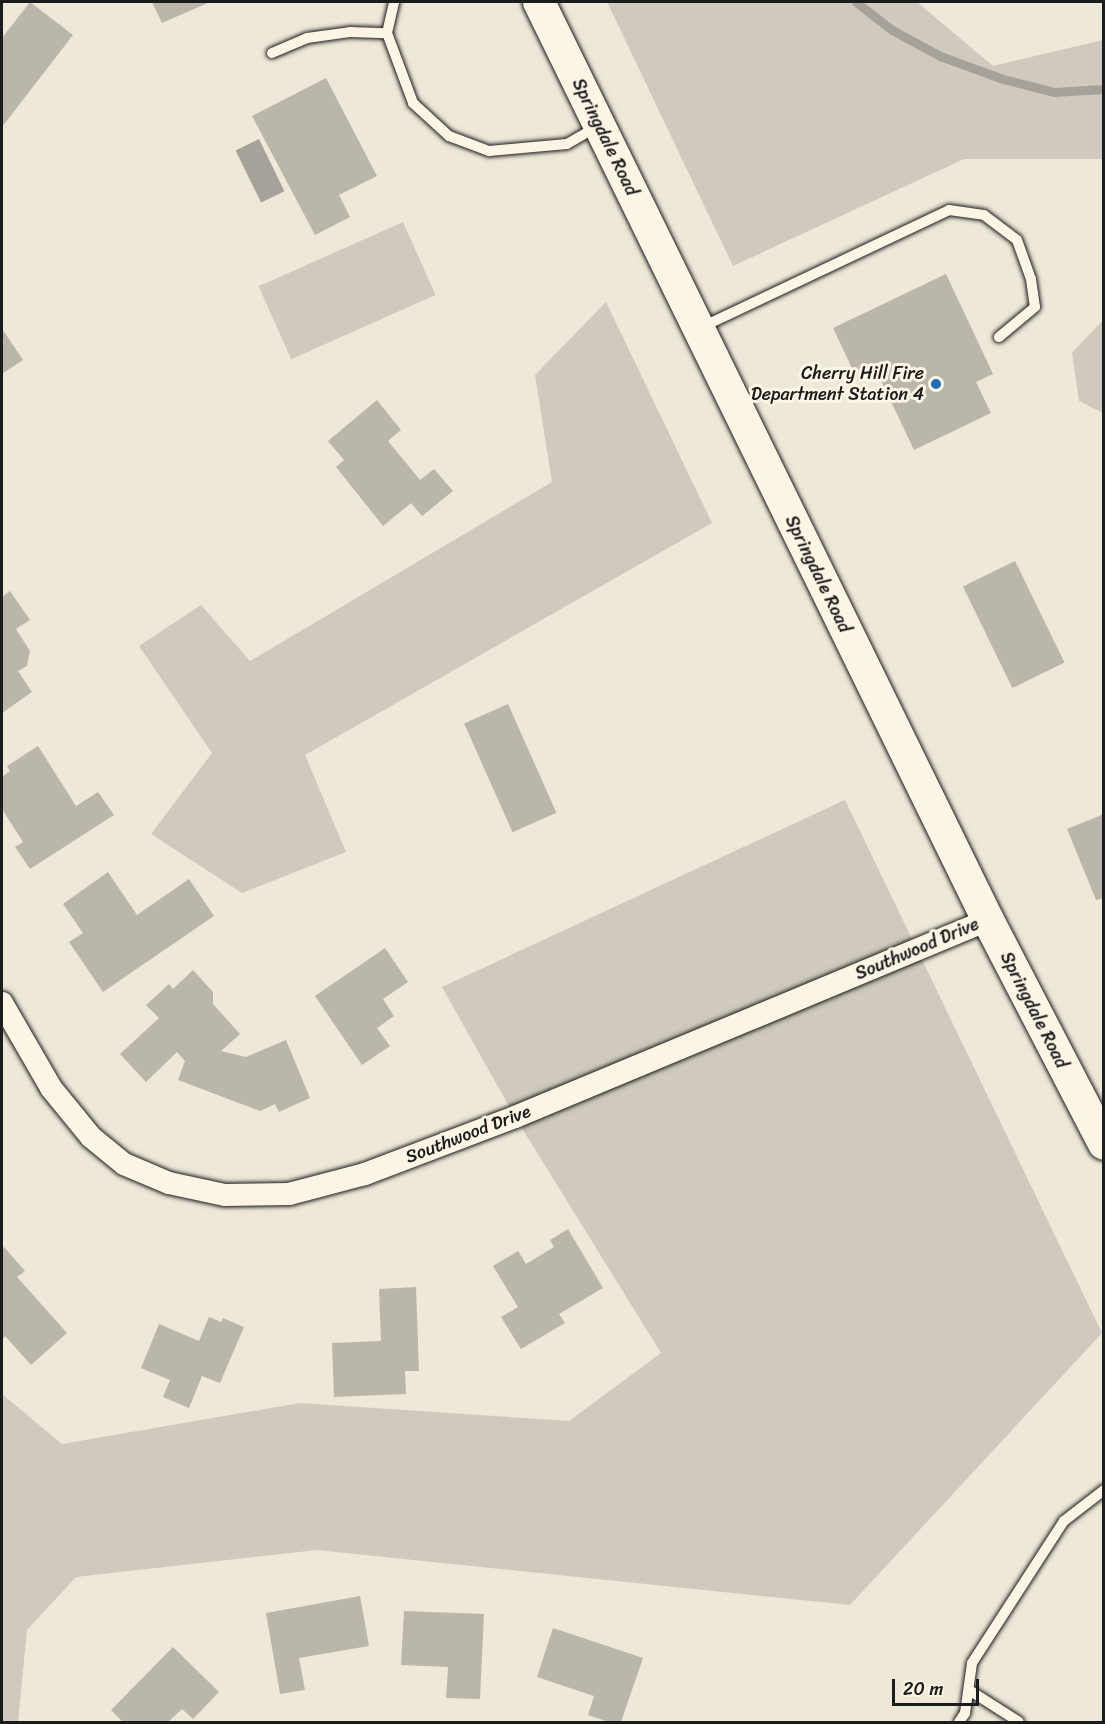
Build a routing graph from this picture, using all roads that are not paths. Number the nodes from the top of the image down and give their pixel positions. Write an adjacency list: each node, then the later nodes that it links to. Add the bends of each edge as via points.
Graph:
1 (394, 2): 3 (lane)
2 (538, 2): 5 (main road, Springdale Road)
3 (387, 33): 4 (lane, via 350,32 307,38); 5 (lane, via 413,103 449,136 489,151 567,144)
4 (272, 53)
5 (599, 126): 6 (main road, Springdale Road)
6 (699, 329): 7 (lane, via 948,210 984,215 1017,240 1031,279 1035,307); 8 (main road, Springdale Road)
7 (999, 337)
8 (988, 920): 9 (street, Southwood Drive, via 504,1121 365,1174 289,1194 225,1195 170,1183 124,1164 91,1137 51,1088); 10 (main road, Springdale Road)
9 (2, 1003)
10 (1104, 1144)
11 (1104, 1490): 12 (lane, via 1064,1521 972,1663)
12 (969, 1690): 13 (lane, via 965,1713); 14 (lane)
13 (959, 1722)
14 (1019, 1722)

